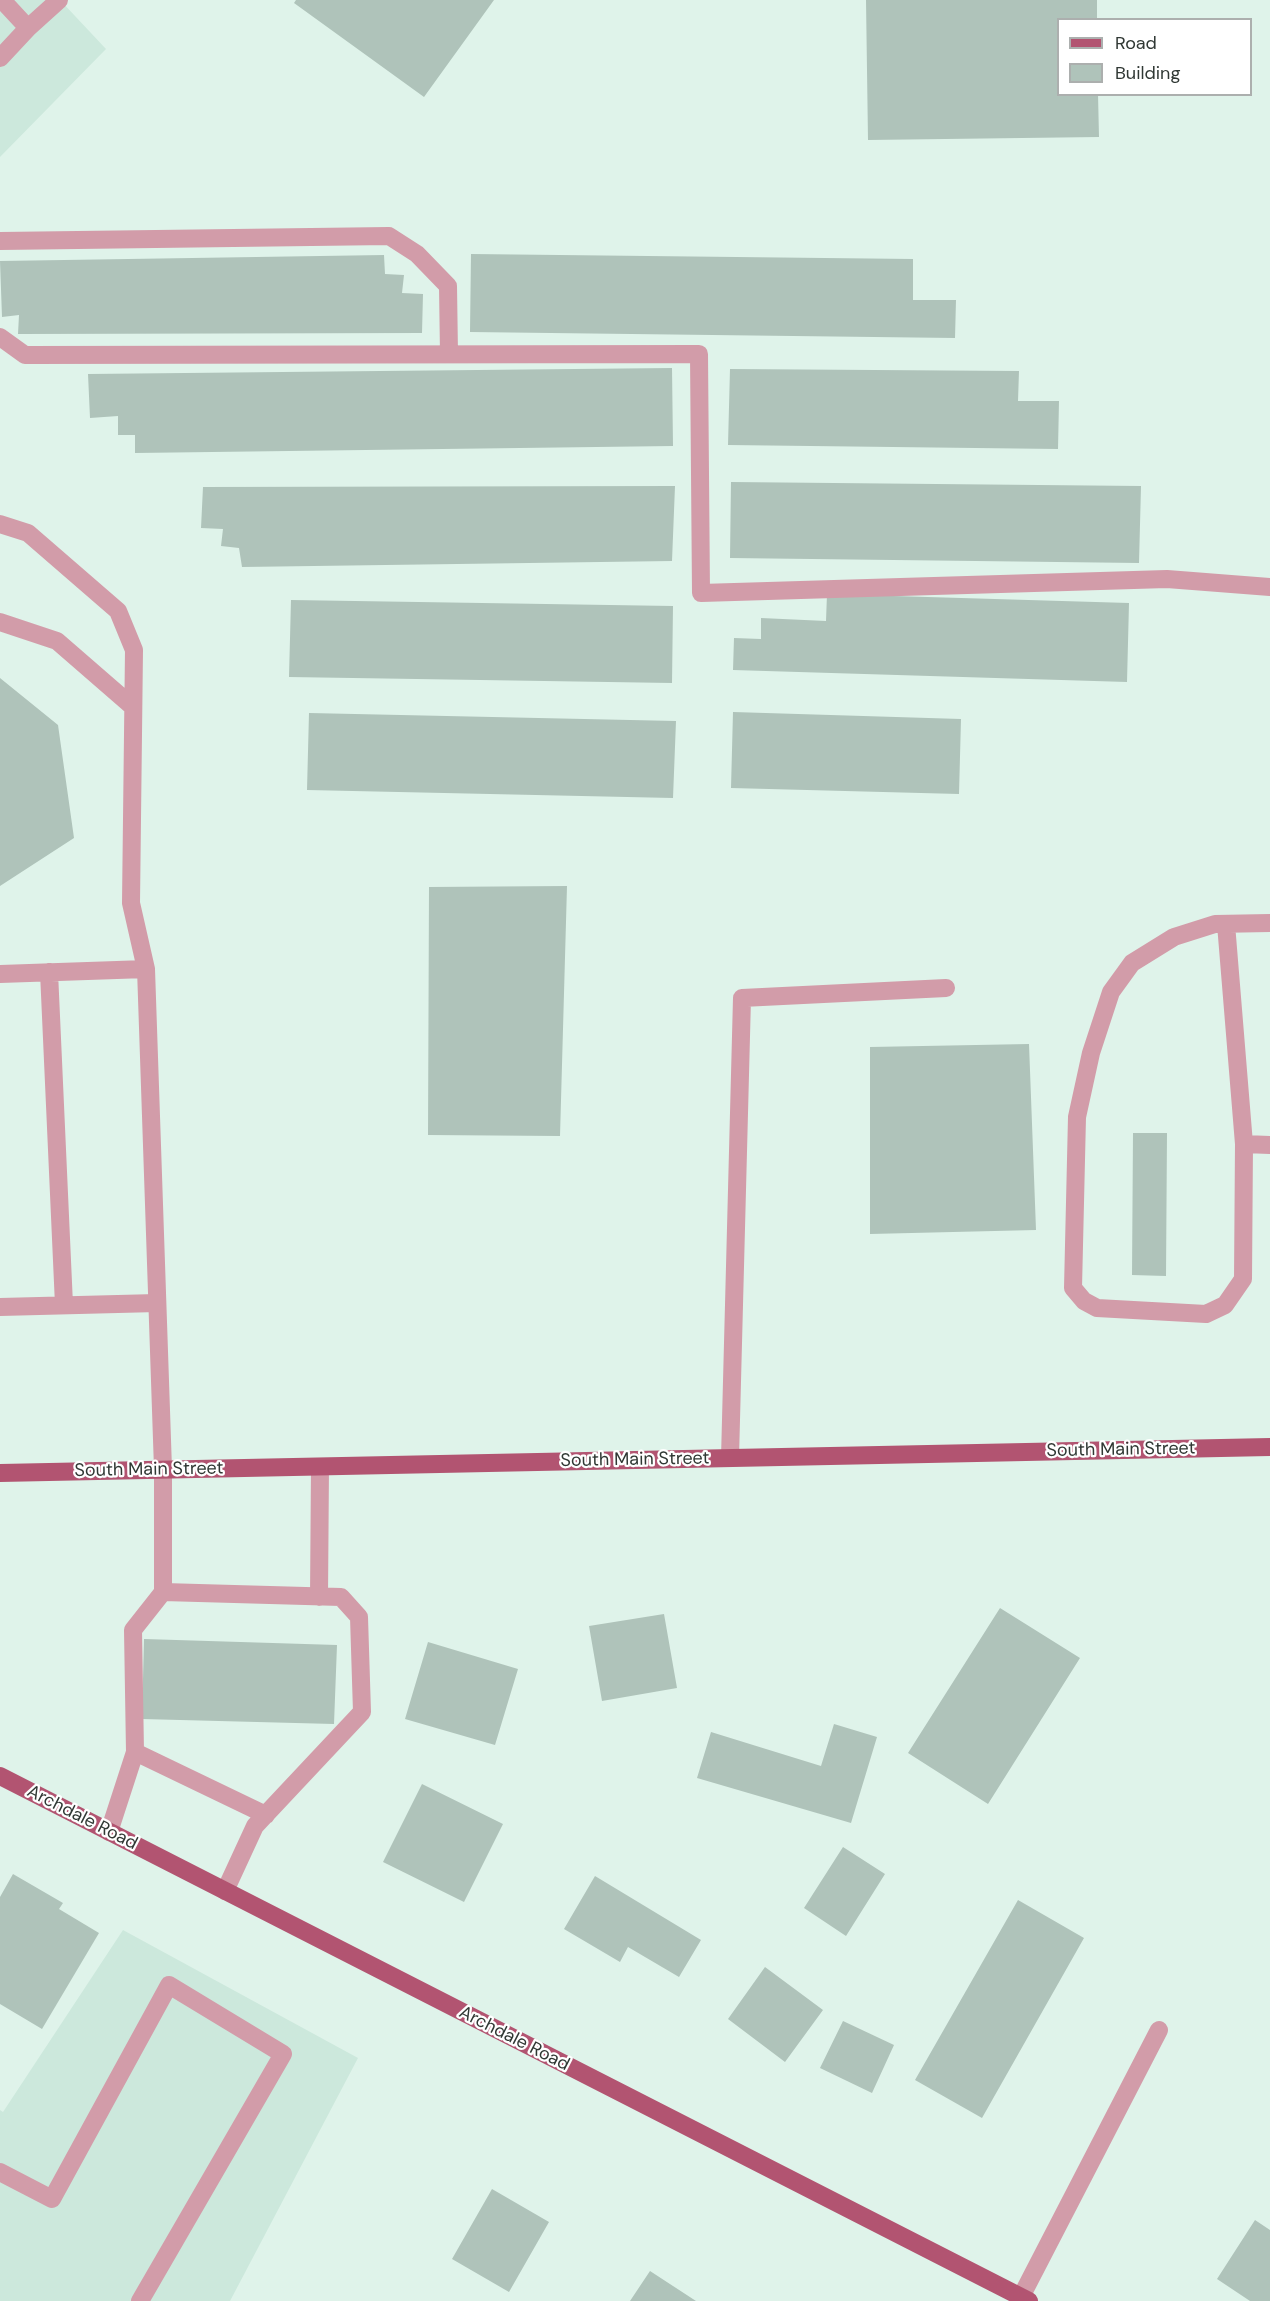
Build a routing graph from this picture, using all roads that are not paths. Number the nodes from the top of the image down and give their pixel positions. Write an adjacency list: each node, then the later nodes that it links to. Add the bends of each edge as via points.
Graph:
1 (2, 0): 3 (lane)
2 (58, 0): 3 (lane)
3 (28, 28): 4 (lane)
4 (0, 58)
5 (0, 241): 7 (lane, via 389,236 417,255 448,286)
6 (0, 337): 7 (lane, via 25,355)
7 (449, 354): 9 (lane, via 699,354 701,593 1167,579)
8 (0, 524): 11 (lane, via 27,533 118,611 134,650)
9 (1270, 587)
10 (0, 622): 11 (lane, via 57,641)
11 (134, 708): 14 (lane, via 131,903)
12 (1270, 923): 13 (lane)
13 (1226, 924): 18 (lane); 18 (lane, via 1174,937 1132,963 1111,992 1091,1053 1077,1117 1073,1288 1084,1301 1097,1308 1206,1314 1225,1305 1243,1279)
14 (146, 969): 15 (lane); 20 (lane)
15 (49, 972): 16 (lane); 21 (lane)
16 (0, 974)
17 (946, 988): 24 (lane, via 742,998)
18 (1244, 1144): 19 (lane)
19 (1270, 1145)
20 (157, 1303): 21 (lane); 26 (lane)
21 (64, 1305): 22 (lane)
22 (0, 1307)
23 (1270, 1447): 24 (main road, South Main Street)
24 (730, 1458): 25 (main road, South Main Street)
25 (320, 1467): 26 (main road, South Main Street); 29 (lane)
26 (163, 1470): 27 (main road, South Main Street); 28 (lane)
27 (0, 1473)
28 (164, 1592): 29 (lane); 30 (lane, via 133,1630)
29 (319, 1597): 32 (lane, via 341,1597 359,1617 362,1712)
30 (135, 1752): 32 (lane); 33 (lane)
31 (0, 1776): 33 (main road, Archdale Road)
32 (266, 1815): 34 (lane, via 255,1826)
33 (109, 1832): 34 (main road, Archdale Road)
34 (225, 1891): 37 (main road, Archdale Road)
35 (1159, 2030): 37 (lane)
36 (0, 2172): 38 (lane, via 52,2199 169,1985 283,2054)
37 (1025, 2299)
38 (140, 2301)

